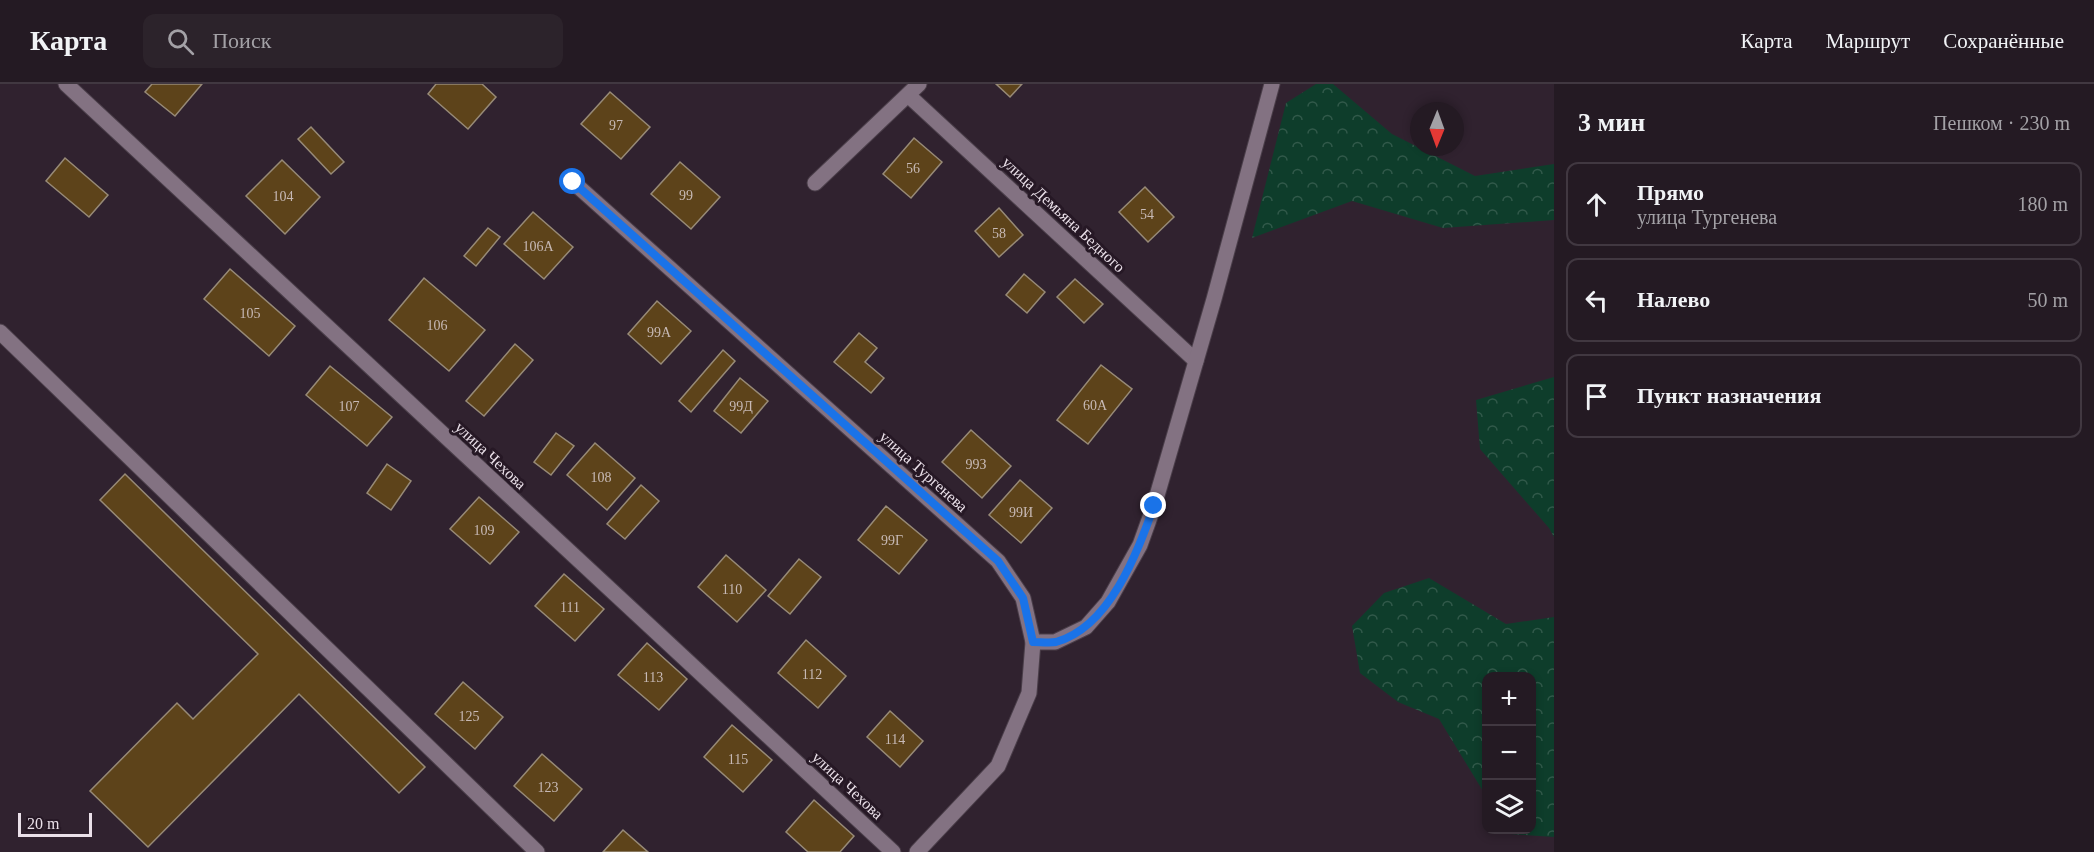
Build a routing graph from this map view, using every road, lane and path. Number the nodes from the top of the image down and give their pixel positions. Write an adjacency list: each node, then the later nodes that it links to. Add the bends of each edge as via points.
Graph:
1 (66, 84): 10 (street, улица Чехова)
2 (1272, 84): 7 (street)
3 (914, 89): 5 (street, улица Демьяна Бедного); 7 (street, улица Демьяна Бедного)
4 (573, 182): 8 (street, улица Тургенева, via 998,561 1023,598)
5 (815, 183)
6 (0, 332): 9 (street)
7 (1196, 360): 8 (street, via 1154,506 1140,545 1114,593 1086,627 1055,642)
8 (1033, 642): 11 (street, улица Тургенева, via 1029,693 998,766)
9 (537, 852)
10 (893, 852)
11 (917, 852)

